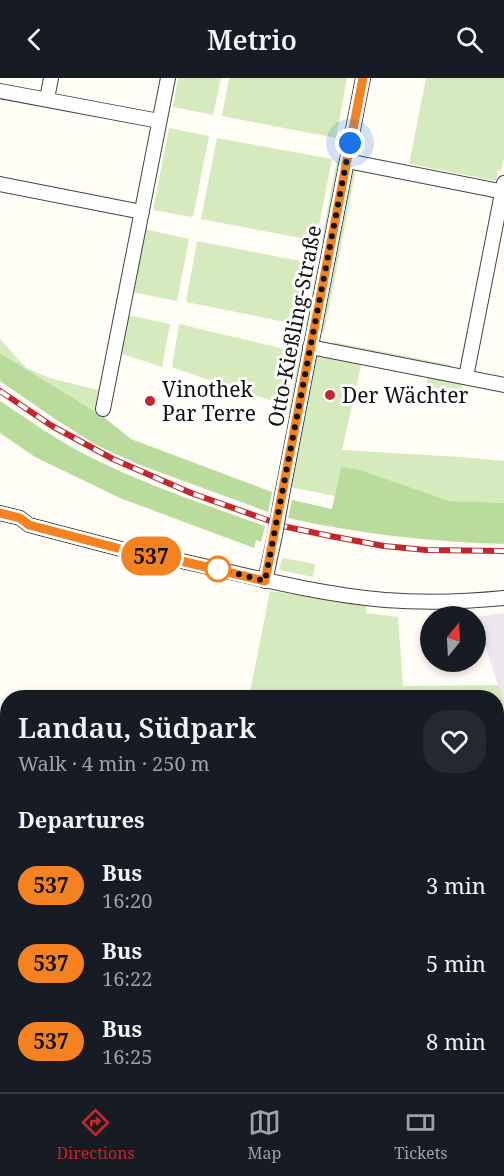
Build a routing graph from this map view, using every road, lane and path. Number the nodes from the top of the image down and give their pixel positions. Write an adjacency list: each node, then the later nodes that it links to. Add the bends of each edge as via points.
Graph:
1 (51, 78): 5 (street)
2 (168, 78): 6 (street)
3 (363, 78): 7 (street, Otto-Kießling-Straße)
4 (0, 91): 5 (street)
5 (47, 99): 6 (street)
6 (159, 121): 10 (street)
7 (347, 161): 9 (street); 11 (street, Otto-Kießling-Straße)
8 (0, 184): 10 (street)
9 (503, 189): 12 (street)
10 (142, 212): 14 (street)
11 (310, 347): 12 (street); 16 (street, Otto-Kießling-Straße, bridge)
12 (466, 377): 13 (street)
13 (504, 385)
14 (103, 409)
15 (0, 513): 16 (street, via 20,518 29,525 163,560)
16 (265, 581): 17 (street, via 385,600 454,602)
17 (504, 598)

